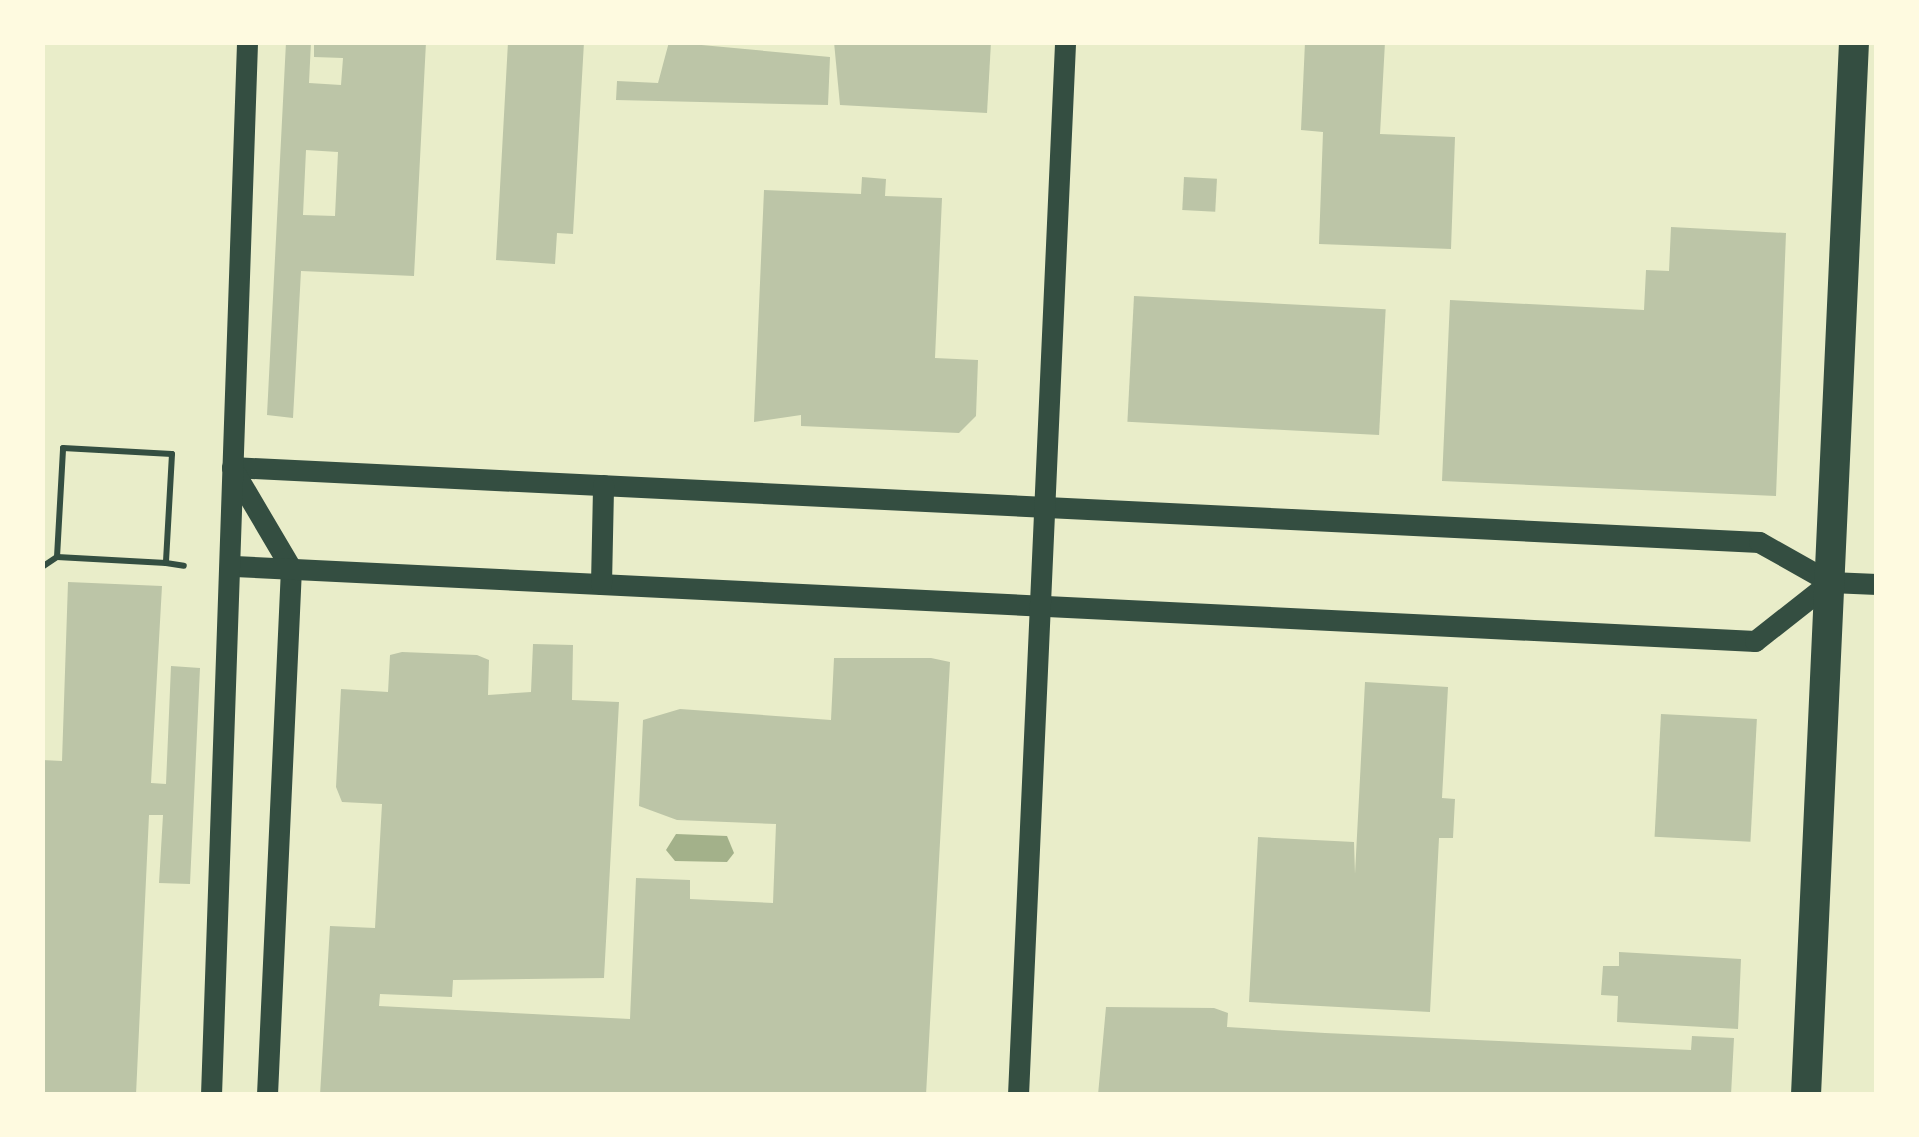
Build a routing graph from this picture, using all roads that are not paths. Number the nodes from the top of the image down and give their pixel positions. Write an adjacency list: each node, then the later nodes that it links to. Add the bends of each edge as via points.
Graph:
1 (248, 42): 4 (street)
2 (1065, 42): 6 (street)
3 (1854, 42): 9 (main road)
4 (232, 467): 5 (street); 7 (street); 8 (street)
5 (603, 485): 6 (street); 10 (street)
6 (1044, 506): 9 (street, via 1760,542); 12 (street)
7 (233, 566): 8 (street); 13 (street)
8 (291, 568): 10 (street); 14 (street)
9 (1830, 582): 11 (street); 12 (street, via 1755,641); 16 (main road)
10 (601, 584): 12 (street)
11 (1877, 584)
12 (1040, 606): 15 (street)
13 (211, 1095)
14 (267, 1095)
15 (1018, 1095)
16 (1806, 1095)

